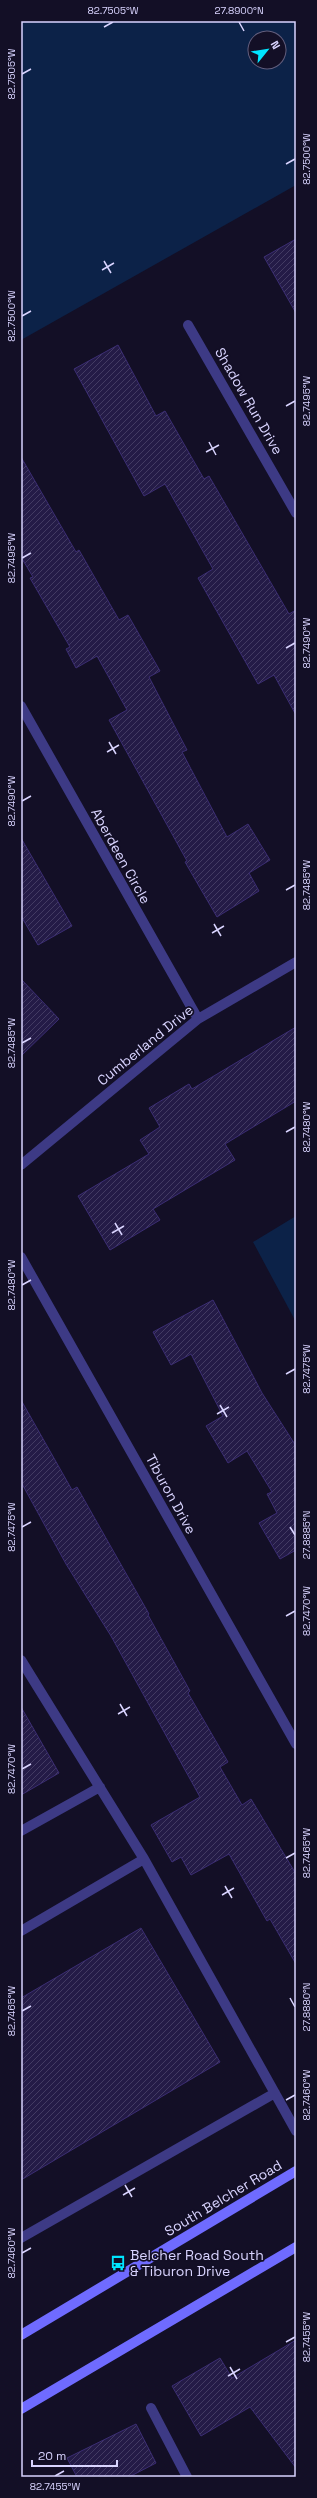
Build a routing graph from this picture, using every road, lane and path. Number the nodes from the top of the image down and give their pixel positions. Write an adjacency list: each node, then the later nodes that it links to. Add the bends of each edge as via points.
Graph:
1 (188, 325): 2 (street, Shadow Run Drive)
2 (296, 513)
3 (21, 706): 5 (street, Aberdeen Circle)
4 (296, 962): 5 (street, Cumberland Drive)
5 (198, 1019): 6 (street, Cumberland Drive)
6 (21, 1165)
7 (21, 1257): 9 (street, Tiburon Drive)
8 (21, 1660): 10 (street)
9 (296, 1744)
10 (100, 1786): 11 (street); 12 (street)
11 (21, 1831)
12 (144, 1859): 13 (street); 14 (street)
13 (21, 1932)
14 (275, 2093): 15 (street); 17 (street)
15 (296, 2131)
16 (296, 2171): 19 (main road, South Belcher Road)
17 (21, 2238)
18 (296, 2247): 21 (main road)
19 (21, 2335)
20 (151, 2408): 22 (street)
21 (21, 2409)
22 (187, 2477)

